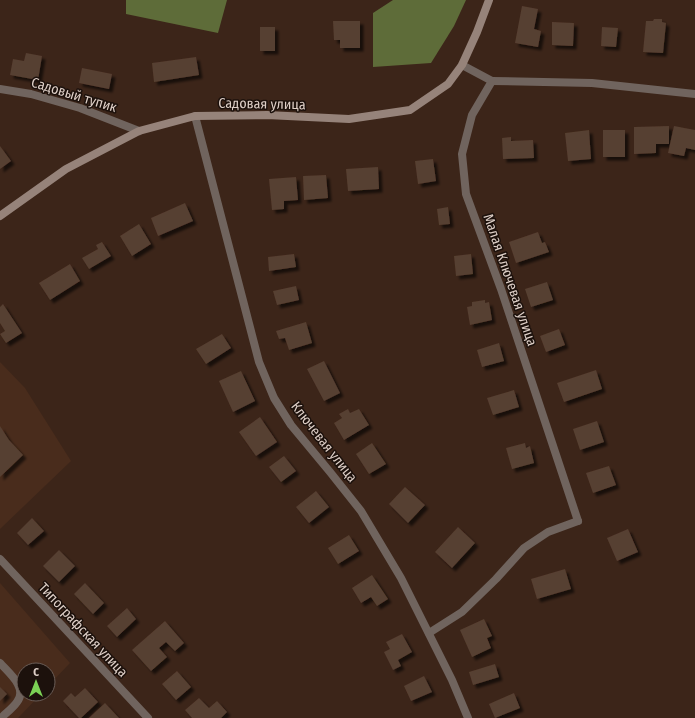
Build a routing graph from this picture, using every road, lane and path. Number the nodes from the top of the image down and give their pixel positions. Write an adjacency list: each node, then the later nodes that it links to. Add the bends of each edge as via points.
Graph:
1 (489, 0): 2 (main road, Садовая улица)
2 (462, 65): 3 (street); 6 (main road, Садовая улица, via 448,84 410,110 349,119 267,115)
3 (492, 81): 5 (street, via 592,83); 10 (street, Малая Ключевая улица, via 472,115 462,154 466,194 501,290 578,521 548,532 524,548 462,612)
4 (0, 89): 7 (street, Садовый тупик, via 31,94 80,108)
5 (695, 94)
6 (195, 116): 7 (main road, Садовая улица); 10 (street, Ключевая улица, via 259,362 274,398 291,425 361,511 401,578)
7 (139, 131): 8 (main road, Садовая улица, via 66,169)
8 (0, 216)
9 (0, 559): 13 (street, Типографская улица)
10 (429, 633): 14 (street, Ключевая улица)
11 (0, 663): 12 (street, via 20,687 21,695)
12 (1, 718)
13 (148, 718)
14 (468, 718)

